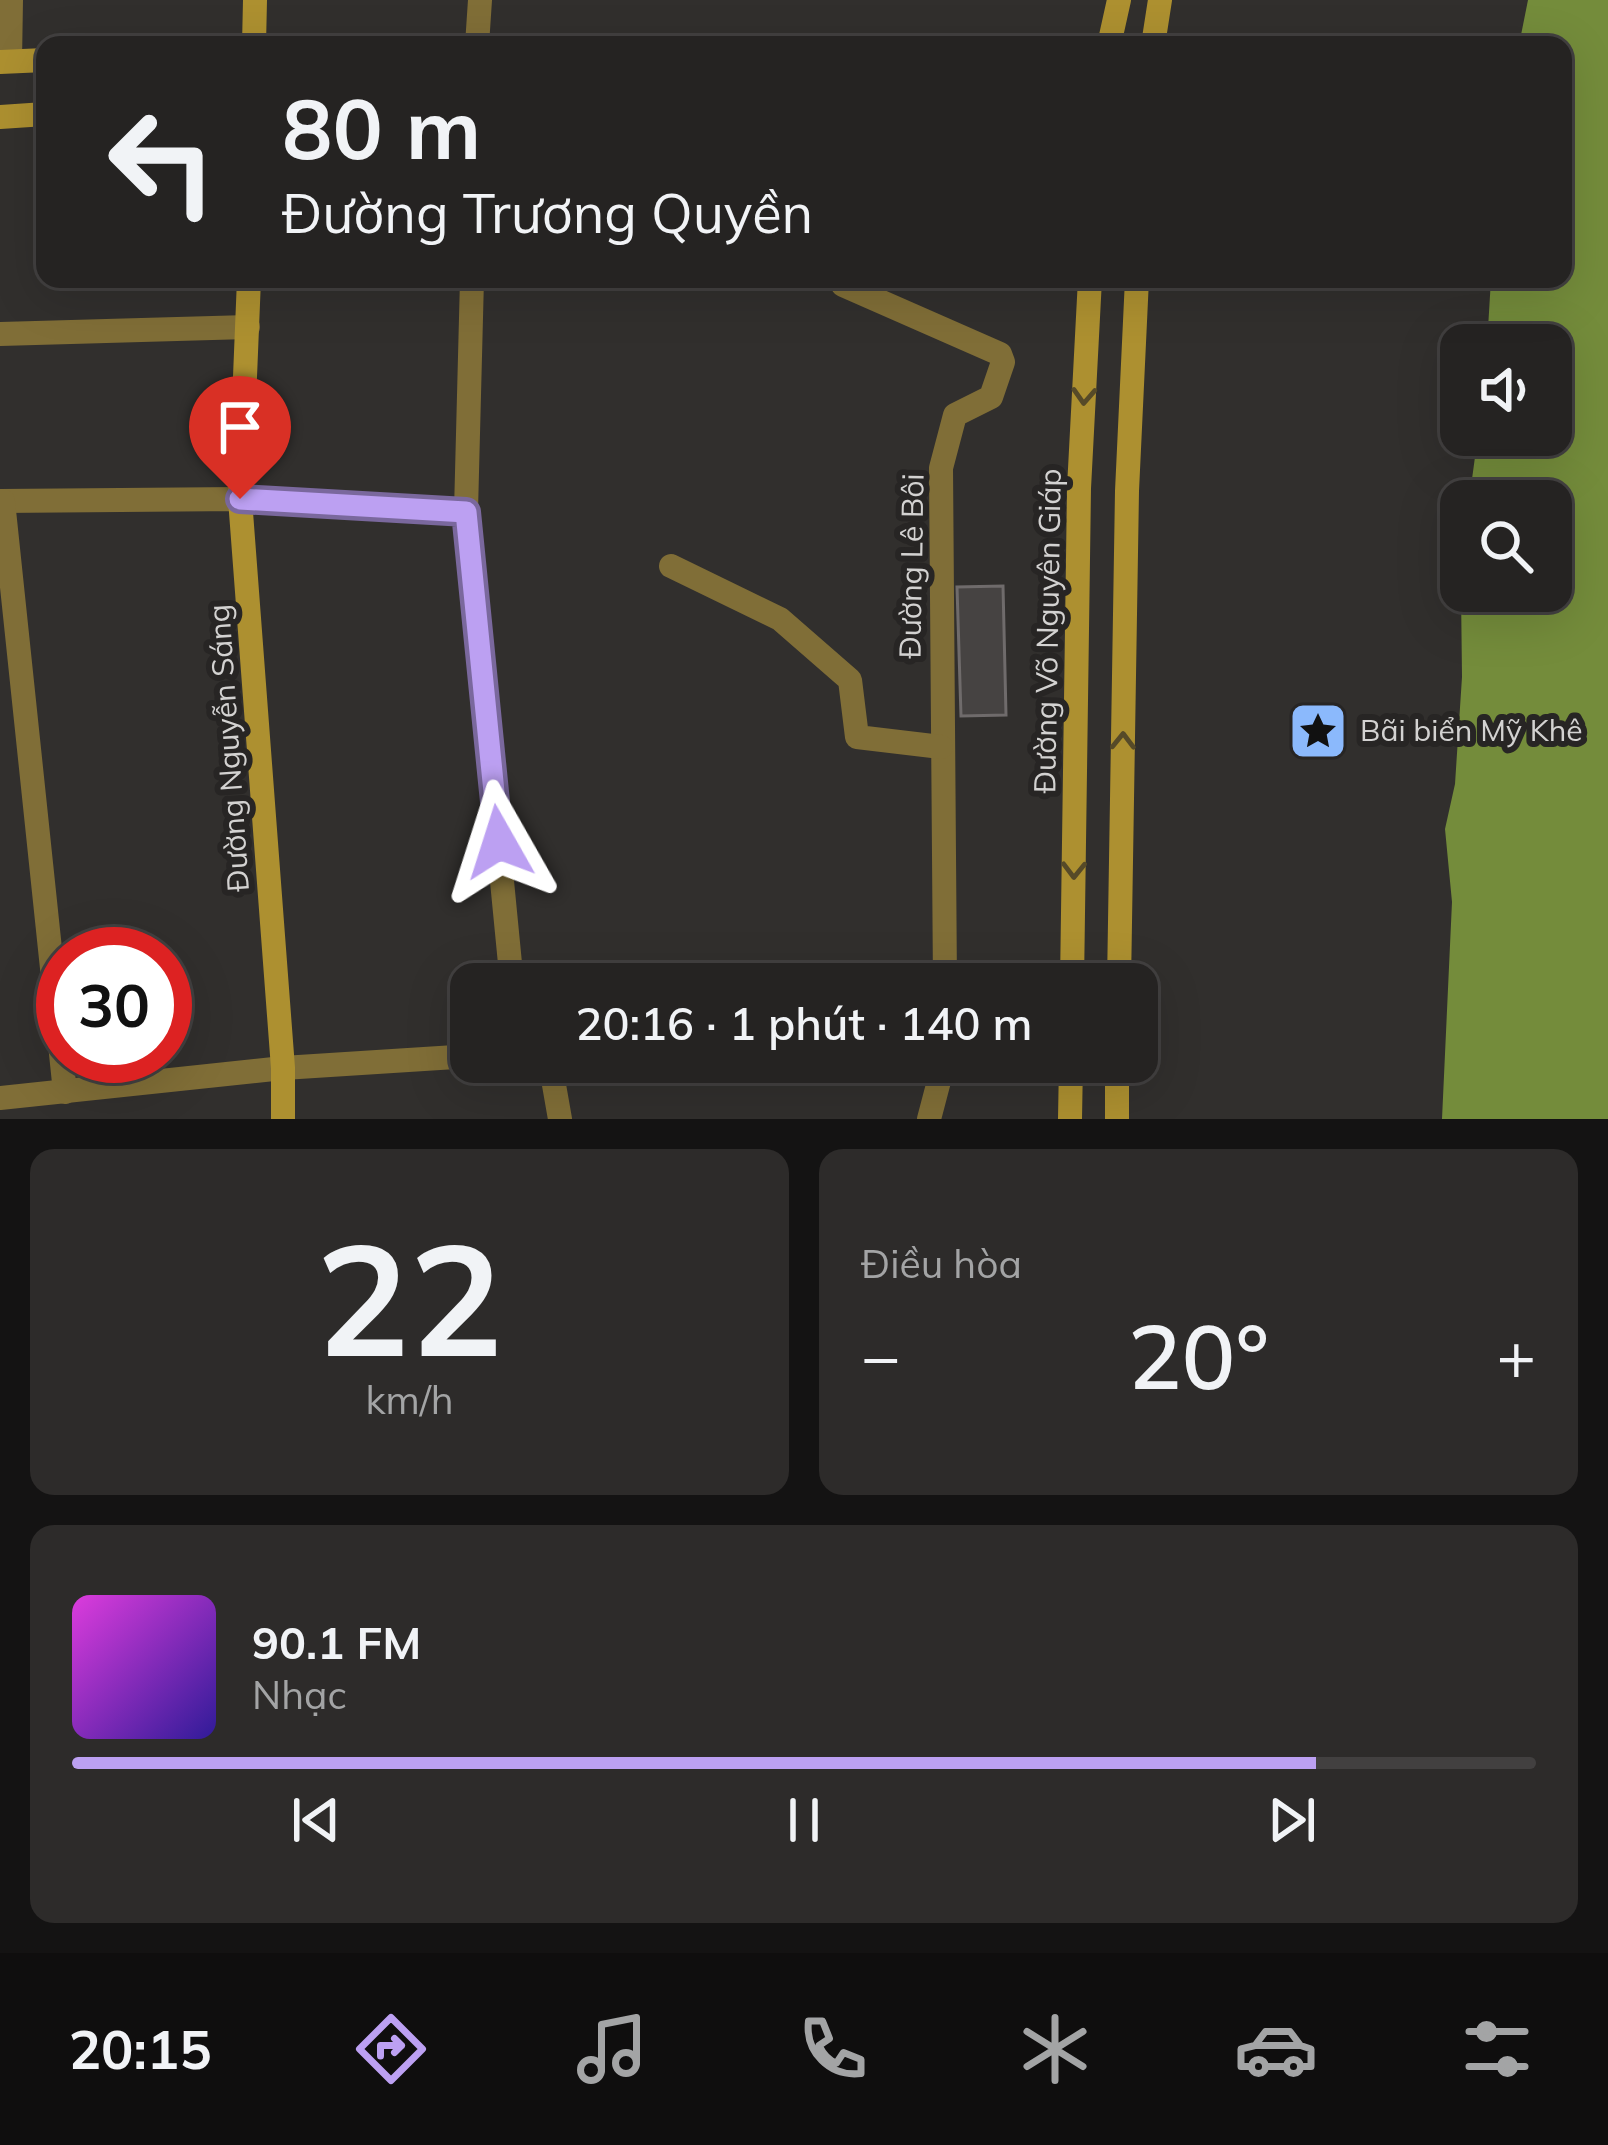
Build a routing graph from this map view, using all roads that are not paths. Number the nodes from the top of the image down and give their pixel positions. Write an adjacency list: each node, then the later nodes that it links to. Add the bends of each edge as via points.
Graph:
1 (10, 0): 11 (street)
2 (255, 0): 6 (main road)
3 (479, 0): 7 (street)
4 (1118, 0): 8 (main road)
5 (1160, 0): 9 (main road)
6 (254, 36)
7 (477, 36)
8 (1111, 36)
9 (1154, 36)
10 (36, 60): 11 (main road)
11 (5, 62)
12 (36, 115): 13 (main road)
13 (0, 117)
14 (249, 288): 19 (main road, Đường Nguyễn Sáng)
15 (472, 288): 23 (street)
16 (850, 288): 26 (street, Đường Lê Bôi, via 1003,362 992,397 955,415 941,468)
17 (1090, 288): 29 (main road, Đường Võ Nguyên Giáp, one-way to 29)
18 (1136, 288): 30 (main road, one-way to 18)
19 (248, 326): 20 (street); 21 (main road, Đường Nguyễn Sáng)
20 (0, 334)
21 (240, 499): 22 (street); 23 (street); 32 (main road, Đường Nguyễn Sáng)
22 (1, 501): 25 (street)
23 (466, 512): 27 (street)
24 (671, 566): 26 (street, via 780,619 850,680 857,737)
25 (9, 656): 37 (street)
26 (941, 747): 28 (street, Đường Lê Bôi)
27 (510, 963)
28 (945, 963)
29 (1072, 963)
30 (1119, 963)
31 (450, 1057): 32 (street)
32 (283, 1068): 37 (street); 39 (main road, Đường Nguyễn Sáng)
33 (554, 1083): 40 (street)
34 (938, 1083): 41 (street)
35 (1071, 1083): 42 (main road)
36 (1118, 1083): 43 (main road)
37 (65, 1092): 38 (street)
38 (0, 1098)
39 (284, 1119)
40 (560, 1119)
41 (929, 1119)
42 (1070, 1119)
43 (1117, 1119)

